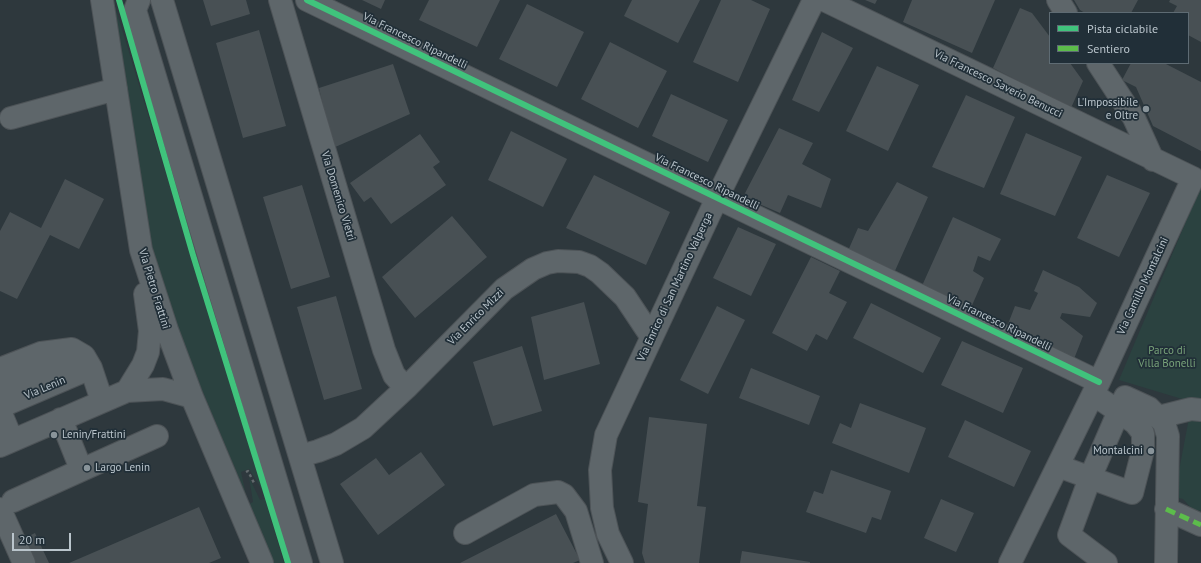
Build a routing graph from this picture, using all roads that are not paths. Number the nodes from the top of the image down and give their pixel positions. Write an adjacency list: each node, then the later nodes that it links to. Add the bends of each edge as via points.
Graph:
1 (102, 0): 11 (street, Via Pietro Frattini)
2 (139, 0): 17 (street, via 134,10)
3 (162, 0): 18 (street)
4 (280, 0): 23 (street, Via Domenico Vietri, via 384,350 391,369)
5 (307, 0): 15 (street, Via Francesco Ripandelli)
6 (814, 0): 15 (street, Via Enrico di San Martino Valperga)
7 (824, 0): 13 (street, Via Francesco Saverio Benucci)
8 (1058, 0): 9 (street)
9 (1065, 12)
10 (1099, 64): 13 (street, via 1134,118)
11 (116, 89): 12 (street); 16 (street, Via Pietro Frattini)
12 (12, 118)
13 (1153, 160): 14 (street, Via Francesco Saverio Benucci)
14 (1193, 178): 24 (street, Via Camillo Montalcini)
15 (717, 198): 19 (street, Via Enrico di San Martino Valperga); 24 (street, Via Francesco Ripandelli)
16 (141, 250): 26 (street, via 149,342 146,360); 27 (street, Via Pietro Frattini)
17 (226, 313): 18 (street); 20 (street)
18 (256, 316): 20 (street); 37 (street)
19 (651, 336): 23 (street, Via Enrico Mizzi, via 625,297 600,273 579,262 547,263 533,268 504,289); 50 (street, Via Enrico di San Martino Valperga, via 609,427 601,459 602,508 608,534)
20 (234, 342): 47 (street)
21 (87, 362): 22 (street, via 72,349 48,352); 25 (street, Via Lenin); 28 (street); 29 (street, Via Lenin)
22 (0, 368)
23 (406, 388): 37 (street, Via Enrico Mizzi, via 352,435 318,451)
24 (1096, 388): 32 (street); 38 (street, Via Camillo Montalcini)
25 (0, 389)
26 (127, 391): 27 (street, via 163,389); 28 (street)
27 (192, 397): 46 (street, Via Pietro Frattini)
28 (102, 401): 34 (street)
29 (0, 407)
30 (1201, 410): 33 (street, via 1191,409)
31 (0, 411): 36 (street)
32 (1118, 413): 33 (street, via 1125,397 1149,408); 40 (street); 40 (street, via 1135,423 1144,437 1132,493)
33 (1159, 417): 42 (street, via 1168,436)
34 (61, 419): 36 (street); 39 (street)
35 (157, 436): 39 (street)
36 (6, 443)
37 (300, 456): 48 (street)
38 (1058, 466): 40 (street); 51 (street, Via Camillo Montalcini)
39 (81, 469): 41 (street)
40 (1090, 478): 52 (street, via 1069,535)
41 (7, 505): 45 (street)
42 (1166, 509): 43 (street); 53 (street)
43 (1201, 526)
44 (465, 533): 49 (street, via 534,495 558,492 564,495 576,511)
45 (24, 563)
46 (262, 563)
47 (302, 563)
48 (332, 563)
49 (592, 563)
50 (622, 563)
51 (1010, 563)
52 (1106, 563)
53 (1166, 563)

